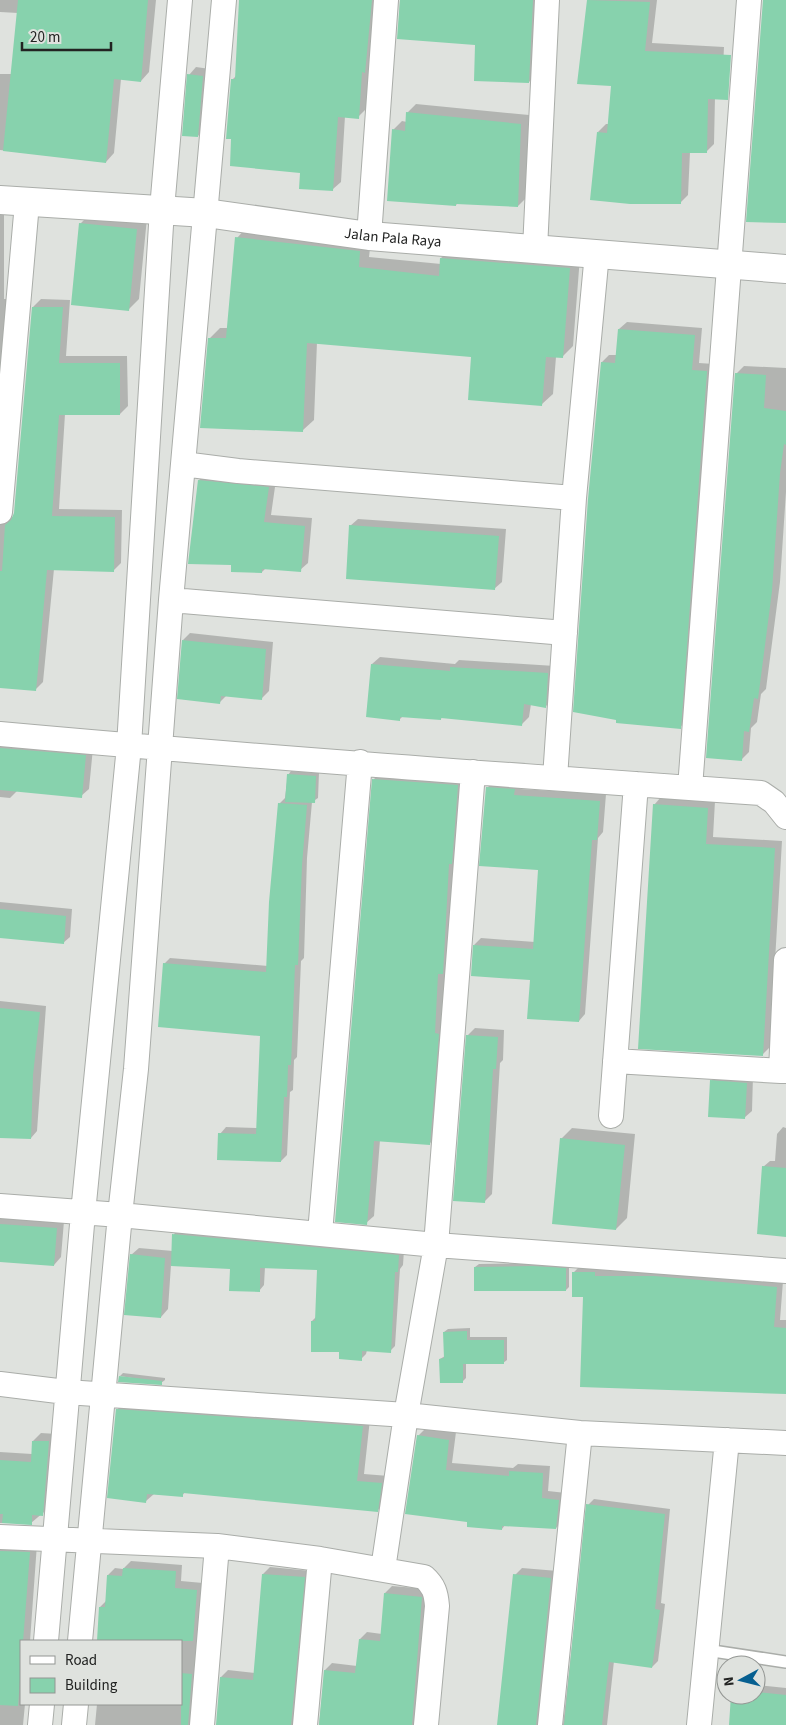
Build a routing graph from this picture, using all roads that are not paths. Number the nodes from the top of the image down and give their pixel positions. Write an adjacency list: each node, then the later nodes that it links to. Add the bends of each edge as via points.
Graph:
1 (180, 0): 8 (street)
2 (224, 0): 9 (street)
3 (386, 0): 10 (street)
4 (547, 0): 11 (street)
5 (749, 0): 13 (street)
6 (0, 200): 7 (main road, Jalan Pala Raya)
7 (27, 203): 8 (main road, Jalan Pala Raya); 17 (street)
8 (162, 209): 9 (main road, Jalan Pala Raya); 21 (street)
9 (206, 213): 10 (main road, Jalan Pala Raya); 15 (street)
10 (369, 236): 11 (main road, Jalan Pala Raya)
11 (535, 249): 12 (main road, Jalan Pala Raya)
12 (597, 253): 13 (main road, Jalan Pala Raya); 16 (street)
13 (730, 266): 14 (main road, Jalan Pala Raya); 27 (street)
14 (786, 269)
15 (184, 464): 16 (street); 18 (street)
16 (574, 498): 19 (street)
17 (0, 512)
18 (171, 600): 19 (street); 22 (street)
19 (565, 633): 25 (street)
20 (0, 734): 21 (street)
21 (129, 746): 22 (street); 31 (street)
22 (161, 750): 23 (street); 32 (street)
23 (360, 762): 24 (street); 38 (street)
24 (473, 772): 25 (street); 39 (street)
25 (555, 778): 26 (street)
26 (636, 784): 27 (street); 30 (street)
27 (690, 788): 28 (street, via 761,793 774,802)
28 (786, 817)
29 (786, 960): 33 (street)
30 (615, 1061): 33 (street); 34 (street)
31 (98, 1067): 32 (street); 36 (street)
32 (136, 1070): 37 (street)
33 (784, 1071)
34 (611, 1116)
35 (0, 1206): 36 (street)
36 (83, 1213): 37 (street); 42 (street)
37 (120, 1215): 38 (street); 43 (street)
38 (320, 1233): 39 (street)
39 (436, 1245): 40 (street); 44 (street)
40 (786, 1271)
41 (0, 1384): 42 (street)
42 (66, 1392): 43 (street); 49 (street)
43 (104, 1393): 44 (street); 50 (street)
44 (406, 1415): 45 (street); 53 (street)
45 (580, 1433): 46 (street); 65 (street)
46 (727, 1440): 47 (street); 56 (street)
47 (786, 1443)
48 (0, 1537): 49 (street)
49 (54, 1540): 50 (street); 54 (street)
50 (88, 1541): 51 (street); 55 (street)
51 (217, 1546): 52 (street); 62 (street)
52 (320, 1559): 53 (street); 63 (street)
53 (383, 1569): 64 (street, via 424,1577 436,1592)
54 (46, 1640)
55 (80, 1640)
56 (706, 1650): 57 (lane); 66 (street)
57 (786, 1662)
58 (42, 1705): 60 (street)
59 (76, 1705): 61 (street)
60 (40, 1725)
61 (74, 1725)
62 (202, 1725)
63 (305, 1725)
64 (426, 1725)
65 (550, 1725)
66 (699, 1725)

